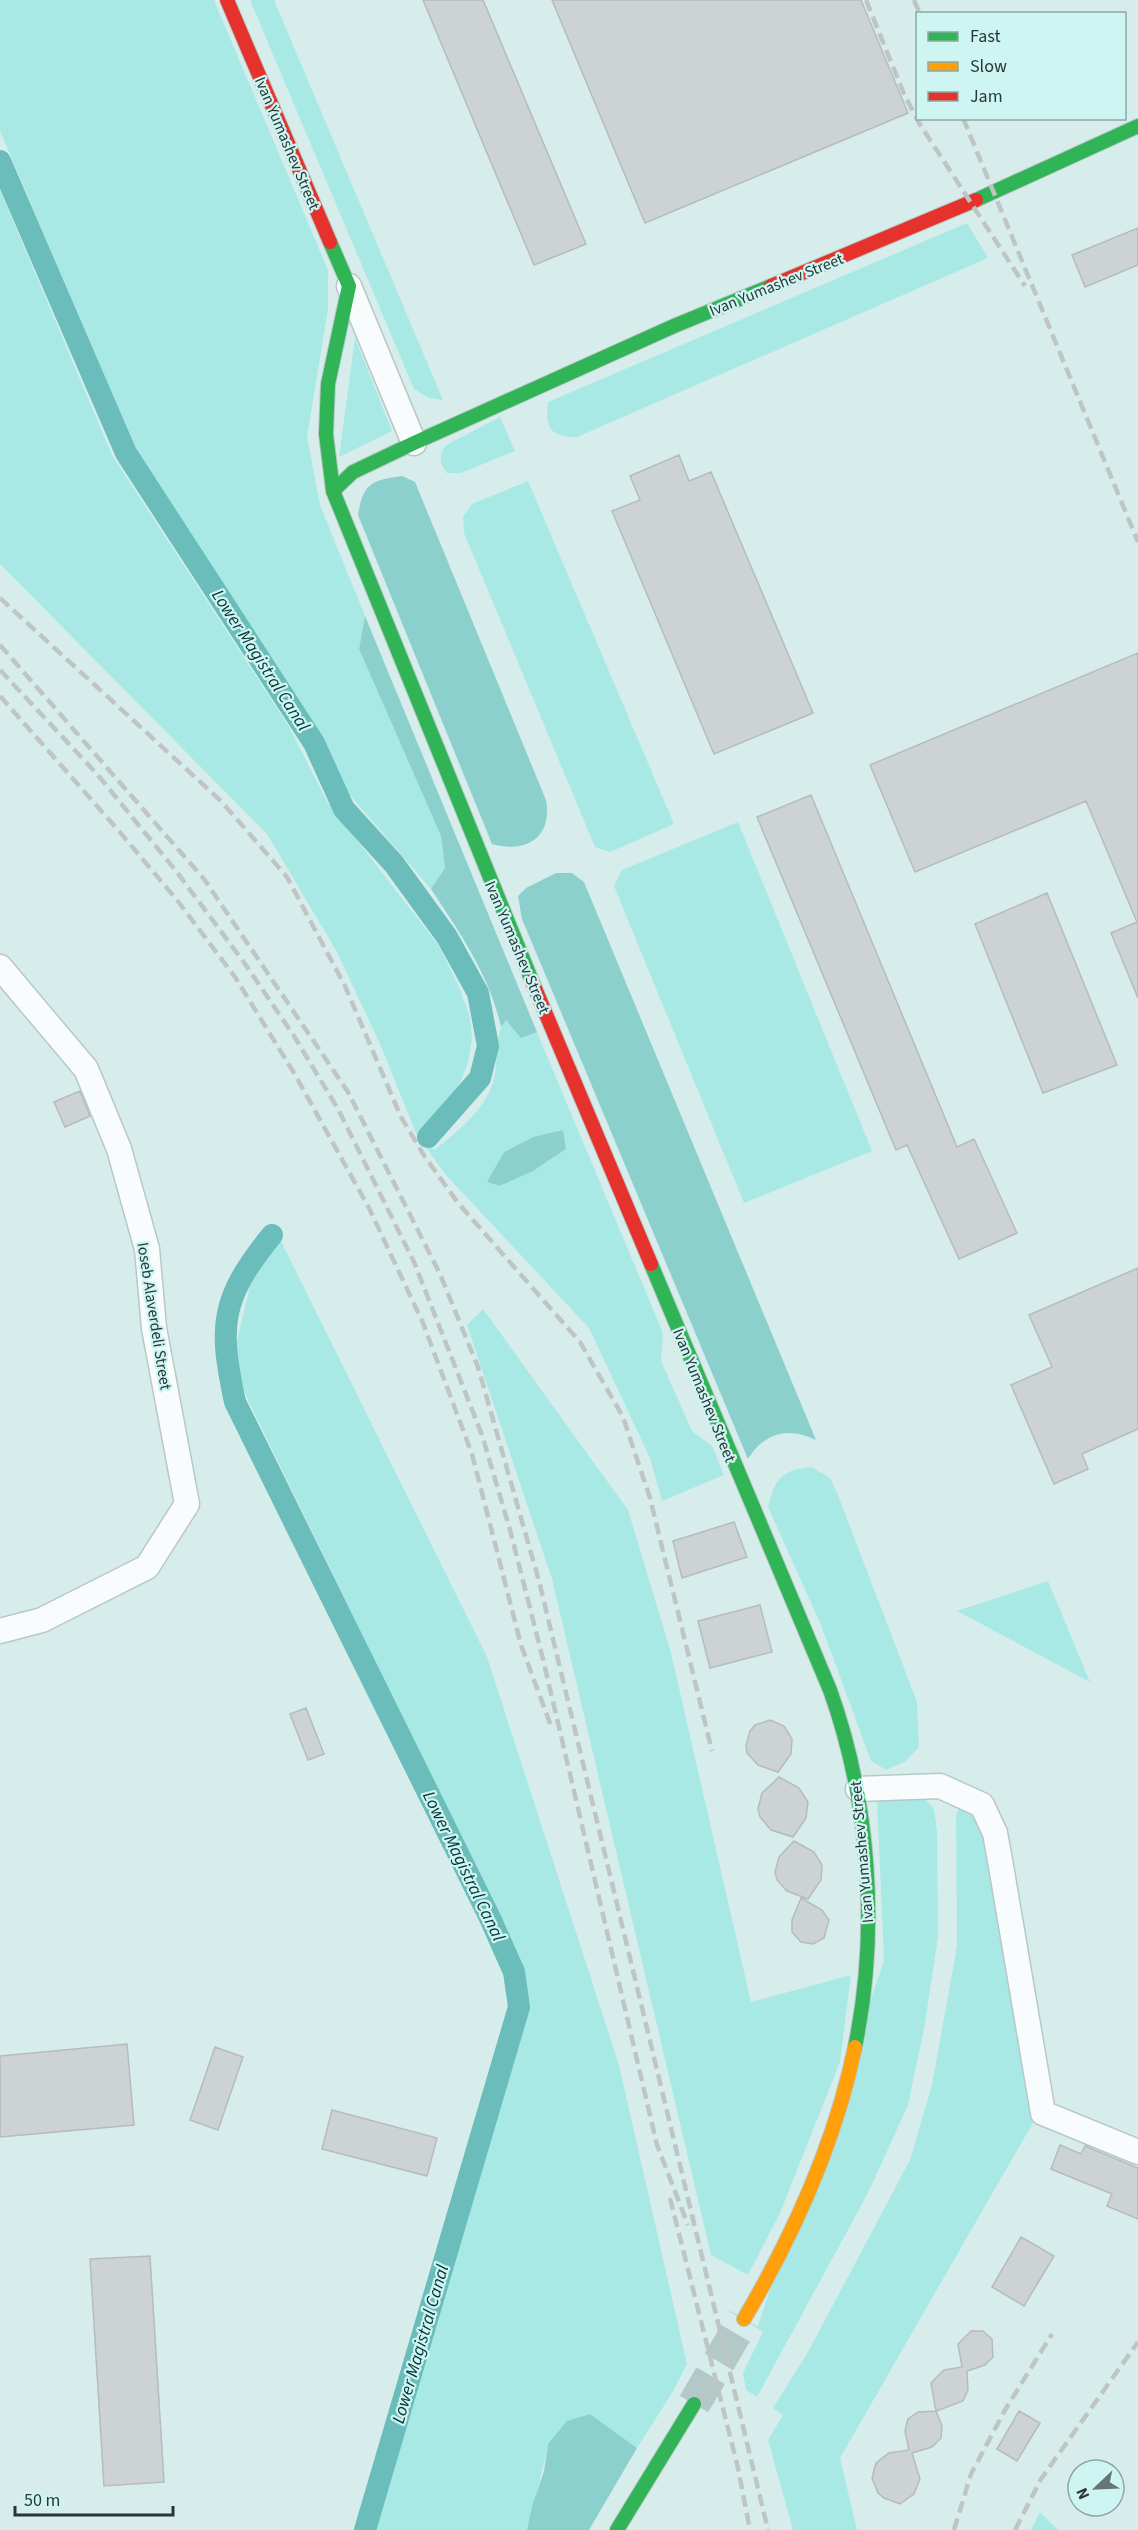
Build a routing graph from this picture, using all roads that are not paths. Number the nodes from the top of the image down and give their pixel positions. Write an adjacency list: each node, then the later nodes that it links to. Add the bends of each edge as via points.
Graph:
1 (227, 0): 3 (street, Ivan Yumashev Street)
2 (1138, 126): 4 (street, Ivan Yumashev Street, via 973,202 674,326)
3 (349, 286): 4 (street, Ivan Yumashev Street); 5 (street, Ivan Yumashev Street, via 328,384 326,434)
4 (414, 444): 5 (street, Ivan Yumashev Street, via 353,472)
5 (333, 490): 8 (street, Ivan Yumashev Street, via 487,873 830,1690 843,1724)
6 (0, 967): 7 (street, Ioseb Alaverdeli Street, via 87,1069 119,1149 147,1249 154,1328 187,1504 147,1567 42,1620)
7 (0, 1631)
8 (858, 1790): 9 (street, via 940,1786 982,1805 995,1833 1043,2113); 10 (street, Ivan Yumashev Street, via 868,1939 867,1976 852,2061 805,2208 773,2273)
9 (1138, 2152)
10 (744, 2319)
11 (694, 2404): 12 (street)
12 (617, 2530)

